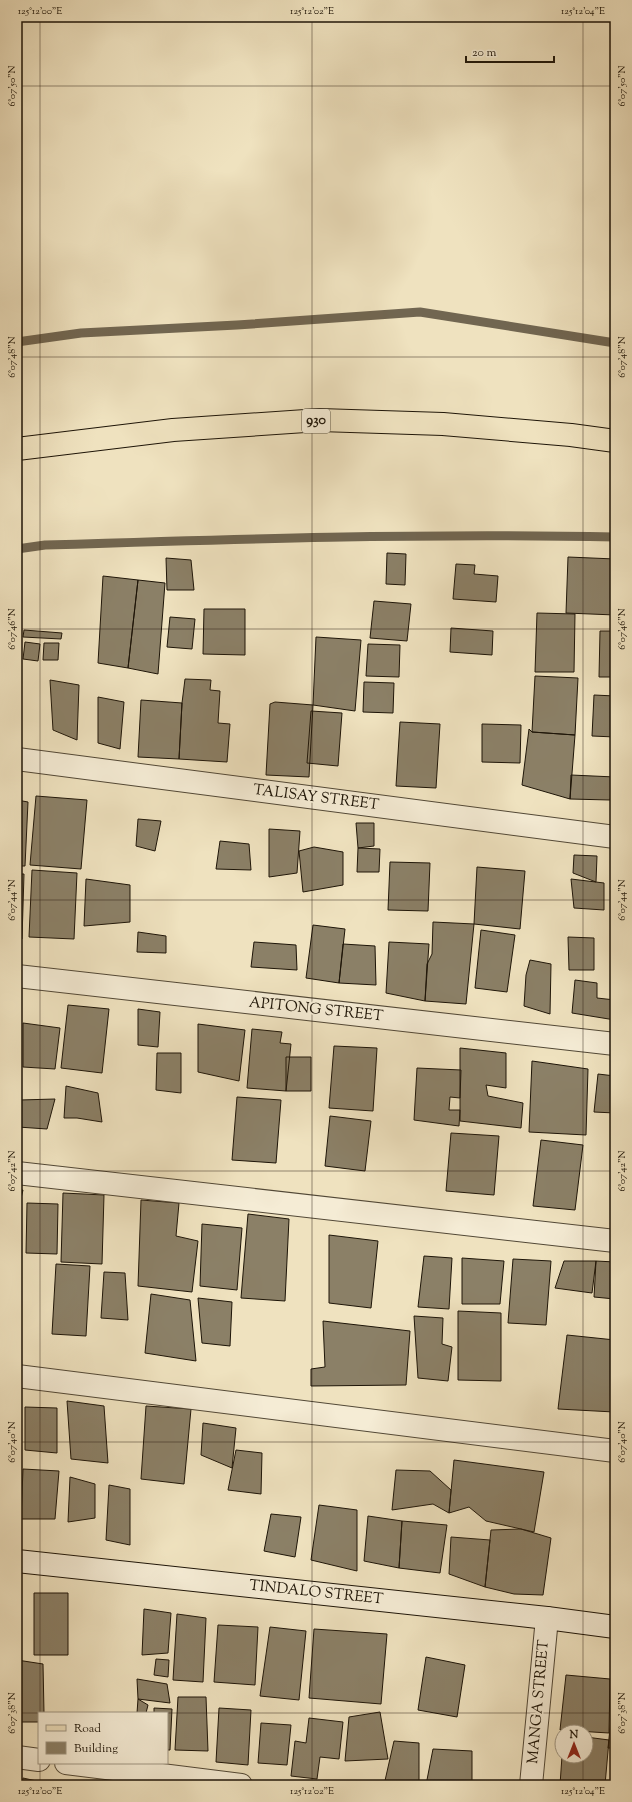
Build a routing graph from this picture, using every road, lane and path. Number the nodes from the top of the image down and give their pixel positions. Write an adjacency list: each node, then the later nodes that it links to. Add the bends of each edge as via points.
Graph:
1 (615, 441): 2 (main road, 930, via 443,424 320,420 173,430)
2 (17, 449)
3 (17, 759): 4 (street, TALISAY STREET)
4 (615, 837)
5 (17, 976): 6 (street, APITONG STREET)
6 (615, 1044)
7 (17, 1173): 8 (street)
8 (615, 1241)
9 (17, 1376): 10 (street)
10 (615, 1451)
11 (17, 1561): 12 (street, TINDALO STREET)
12 (547, 1618): 13 (street, TINDALO STREET); 18 (street, MANGA STREET)
13 (615, 1627)
14 (17, 1757): 15 (street)
15 (38, 1760)
16 (74, 1764): 17 (street)
17 (241, 1785)
18 (531, 1785)

